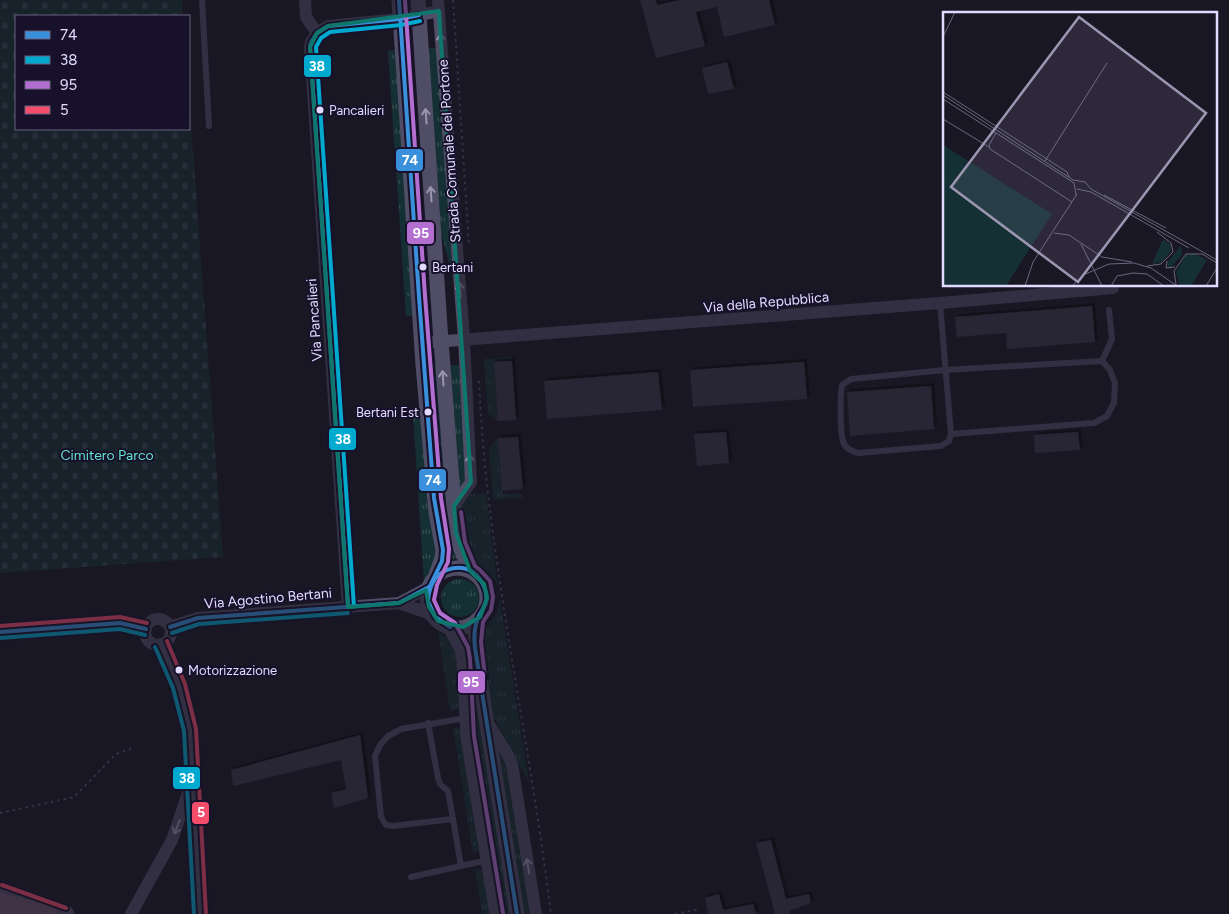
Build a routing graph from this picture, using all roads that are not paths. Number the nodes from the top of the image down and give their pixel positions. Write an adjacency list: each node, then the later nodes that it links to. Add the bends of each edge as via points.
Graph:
1 (202, 0): 9 (lane)
2 (305, 0): 8 (street, via 306,17)
3 (399, 0): 7 (street)
4 (418, 0): 6 (street, Strada Comunale del Portone)
5 (438, 6): 6 (street); 13 (street, Strada Comunale del Portone, one-way to 5)
6 (419, 15): 7 (street); 14 (street, Strada Comunale del Portone, one-way to 6)
7 (400, 19): 8 (street, via 337,24); 15 (street)
8 (316, 33): 23 (street, Via Pancalieri, via 311,42 311,68)
9 (209, 126)
10 (1113, 288): 11 (street, Via della Repubblica)
11 (940, 303): 13 (street, Via della Repubblica); 17 (lane)
12 (1109, 310): 16 (lane, via 1112,339)
13 (464, 339): 14 (street, Via della Repubblica); 19 (street, Strada Comunale del Portone, one-way to 13, via 471,482)
14 (441, 341): 15 (street, Via della Repubblica); 19 (street, Strada Comunale del Portone, one-way to 14)
15 (421, 343): 21 (street, via 436,513 443,550)
16 (1102, 361): 17 (lane); 18 (lane, via 1110,370 1115,384 1114,403 1101,420)
17 (945, 370): 18 (lane); 18 (lane, via 851,379 842,385 843,442 849,450 858,453 942,446)
18 (952, 434)
19 (454, 506): 20 (street, Strada Comunale del Portone, via 458,538)
20 (470, 571): 21 (street, via 447,569); 25 (street, via 484,584 487,598)
21 (432, 582): 22 (street, Via Agostino Bertani); 24 (street, via 429,607)
22 (400, 603): 23 (street, Via Agostino Bertani); 24 (street, Via Agostino Bertani)
23 (348, 607): 26 (street, Via Agostino Bertani, via 198,618)
24 (434, 615): 27 (street)
25 (477, 620): 27 (street, via 463,627); 32 (street, via 475,642)
26 (170, 627): 28 (street, via 166,621 156,619); 30 (street, via 170,638)
27 (450, 627): 31 (street, via 464,659)
28 (146, 629): 29 (street, via 120,623); 30 (street, via 148,639)
29 (0, 632)
30 (161, 644): 34 (street, via 186,709)
31 (466, 718): 33 (lane); 36 (street)
32 (487, 721): 46 (street); 47 (street, one-way to 32, via 512,764)
33 (428, 723): 35 (lane, via 438,778 448,792); 35 (lane, via 401,728 380,745 375,756 381,817 386,825 393,826)
34 (192, 781): 43 (street, one-way to 43, via 172,840); 44 (street)
35 (452, 819): 37 (lane)
36 (488, 860): 37 (lane); 45 (street)
37 (461, 866): 38 (lane)
38 (411, 877)
39 (0, 891): 42 (main road)
40 (0, 904): 41 (highway)
41 (46, 914)
42 (64, 914)
43 (131, 914)
44 (200, 914)
45 (497, 914)
46 (517, 914)
47 (536, 914)

